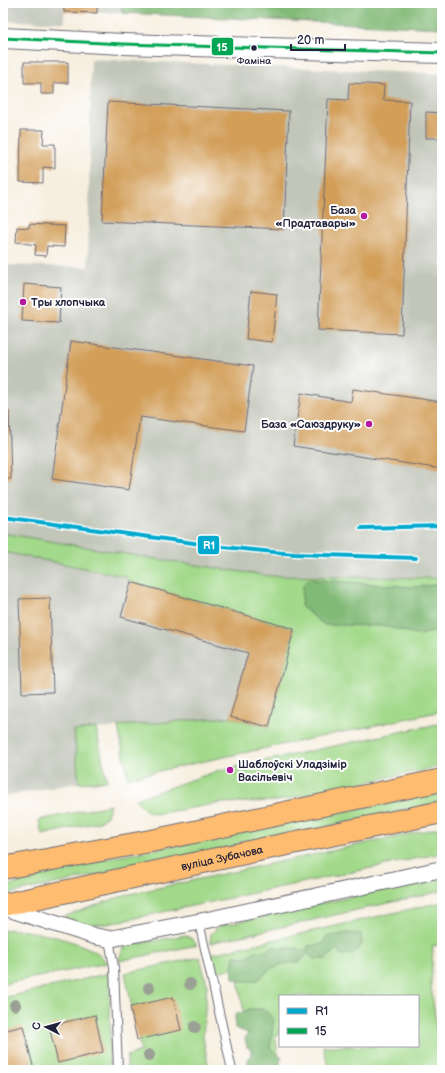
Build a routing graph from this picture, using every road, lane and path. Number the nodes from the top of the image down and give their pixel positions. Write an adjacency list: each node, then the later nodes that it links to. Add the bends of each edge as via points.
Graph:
1 (3, 38): 2 (street)
2 (442, 53)
3 (442, 780): 5 (highway, via 156,840)
4 (442, 812): 7 (highway, вуліца Зубачова)
5 (3, 868)
6 (442, 869): 8 (street)
7 (3, 906): 9 (street)
8 (199, 922): 9 (street); 11 (lane)
9 (109, 939): 10 (lane, via 114,967)
10 (118, 1070)
11 (232, 1070)

